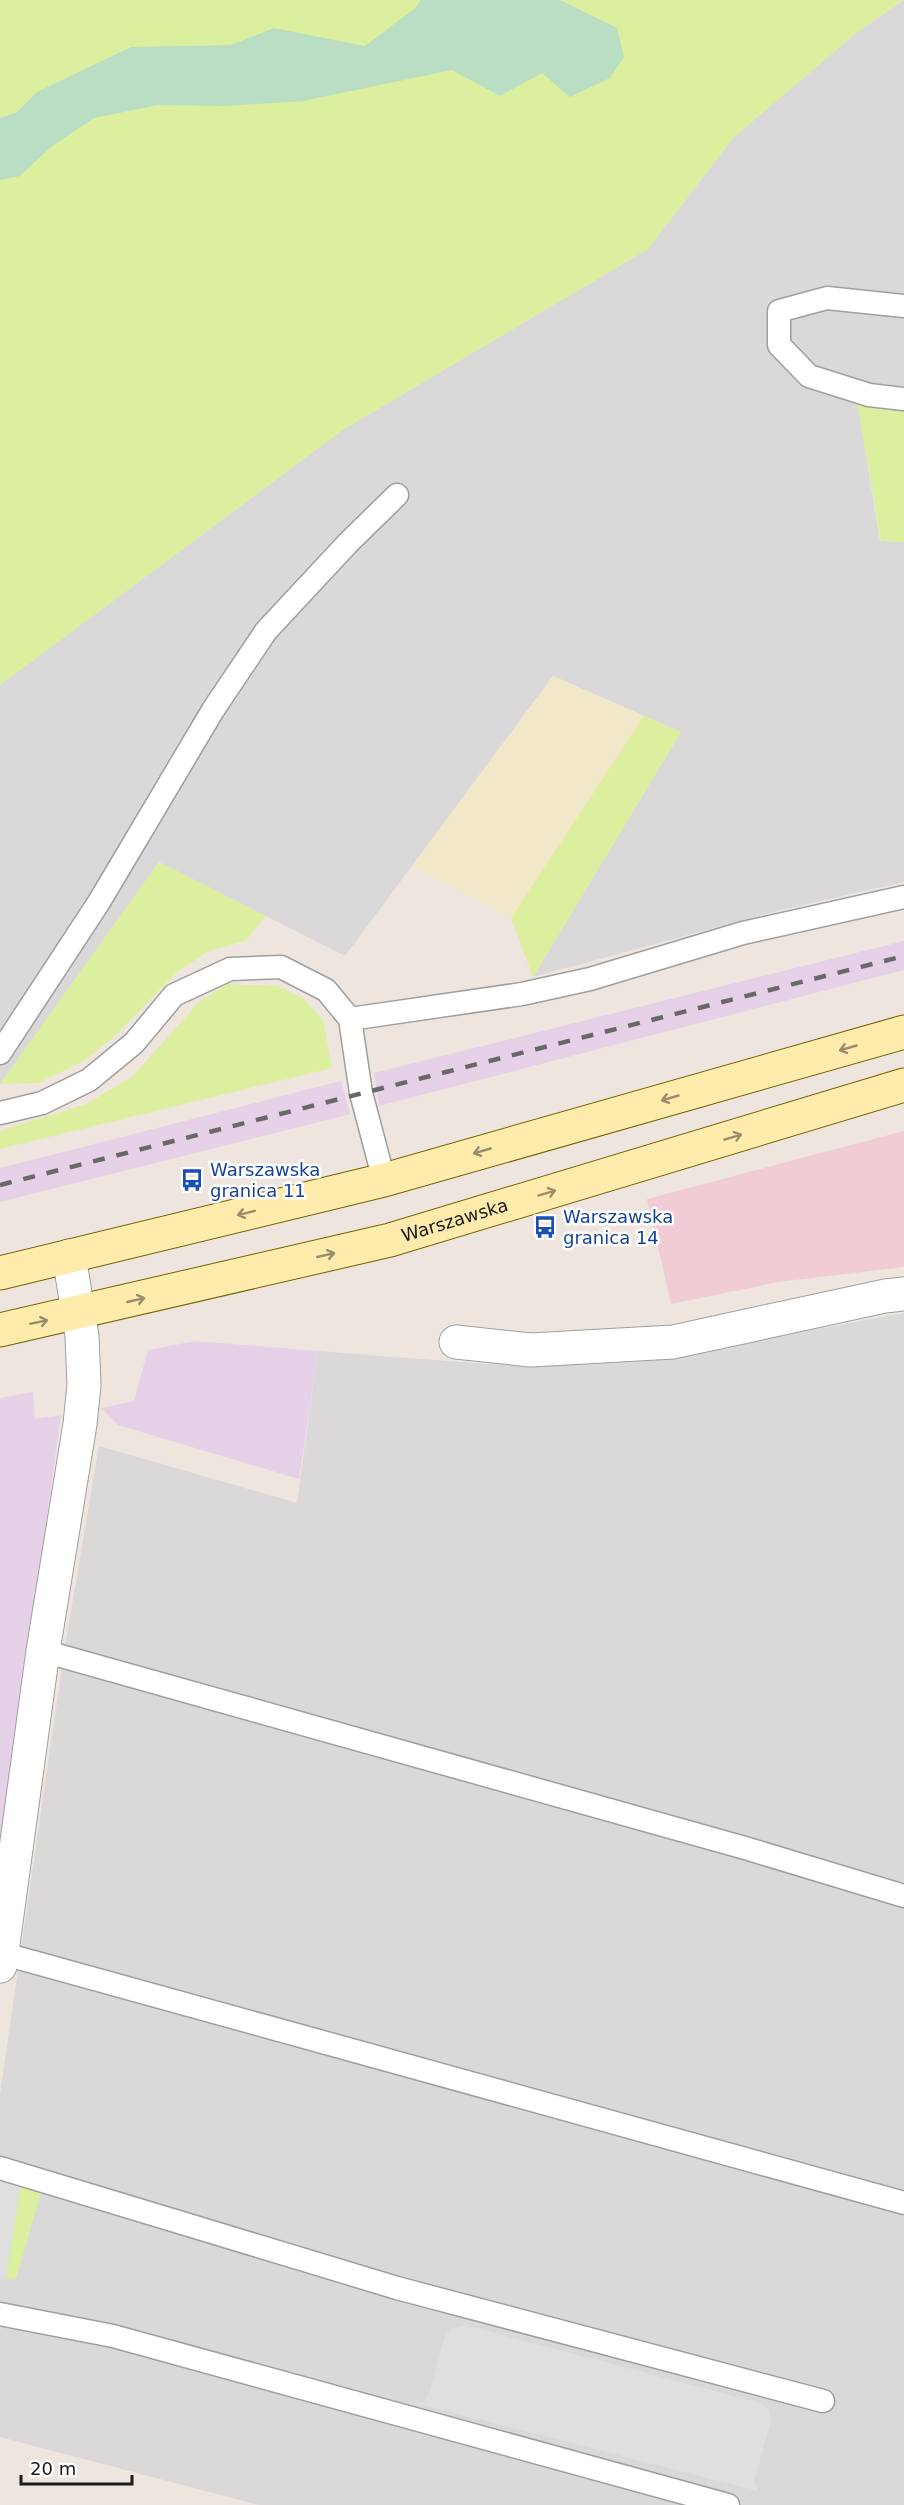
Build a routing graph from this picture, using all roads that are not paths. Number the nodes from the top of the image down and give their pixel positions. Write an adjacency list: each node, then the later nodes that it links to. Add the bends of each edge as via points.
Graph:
1 (904, 306): 2 (lane, via 827,298 779,311 779,345 809,376 869,395)
2 (904, 399)
3 (397, 495): 7 (lane, via 266,631 213,710 99,902)
4 (904, 897): 5 (lane, via 743,933 590,979 522,994)
5 (350, 1019): 9 (lane, via 326,990 281,967 230,969 174,995 134,1043 89,1080 42,1103); 10 (lane, via 361,1093)
6 (904, 1032): 10 (main road, one-way to 10)
7 (0, 1053)
8 (904, 1085): 14 (main road, Warszawska, one-way to 8, via 390,1240)
9 (0, 1113)
10 (384, 1180): 11 (main road, one-way to 11)
11 (69, 1256): 12 (main road); 14 (street)
12 (0, 1273)
13 (904, 1294): 16 (street, via 673,1342 531,1350)
14 (79, 1313): 15 (main road, Warszawska, one-way to 14); 17 (street, via 84,1385 80,1424)
15 (0, 1330)
16 (456, 1342)
17 (43, 1651): 18 (lane); 19 (street)
18 (904, 1896)
19 (1, 1959): 21 (lane)
20 (0, 2168): 23 (lane, via 397,2288)
21 (904, 2203)
22 (0, 2314): 24 (lane, via 113,2336)
23 (823, 2401)
24 (728, 2505)

